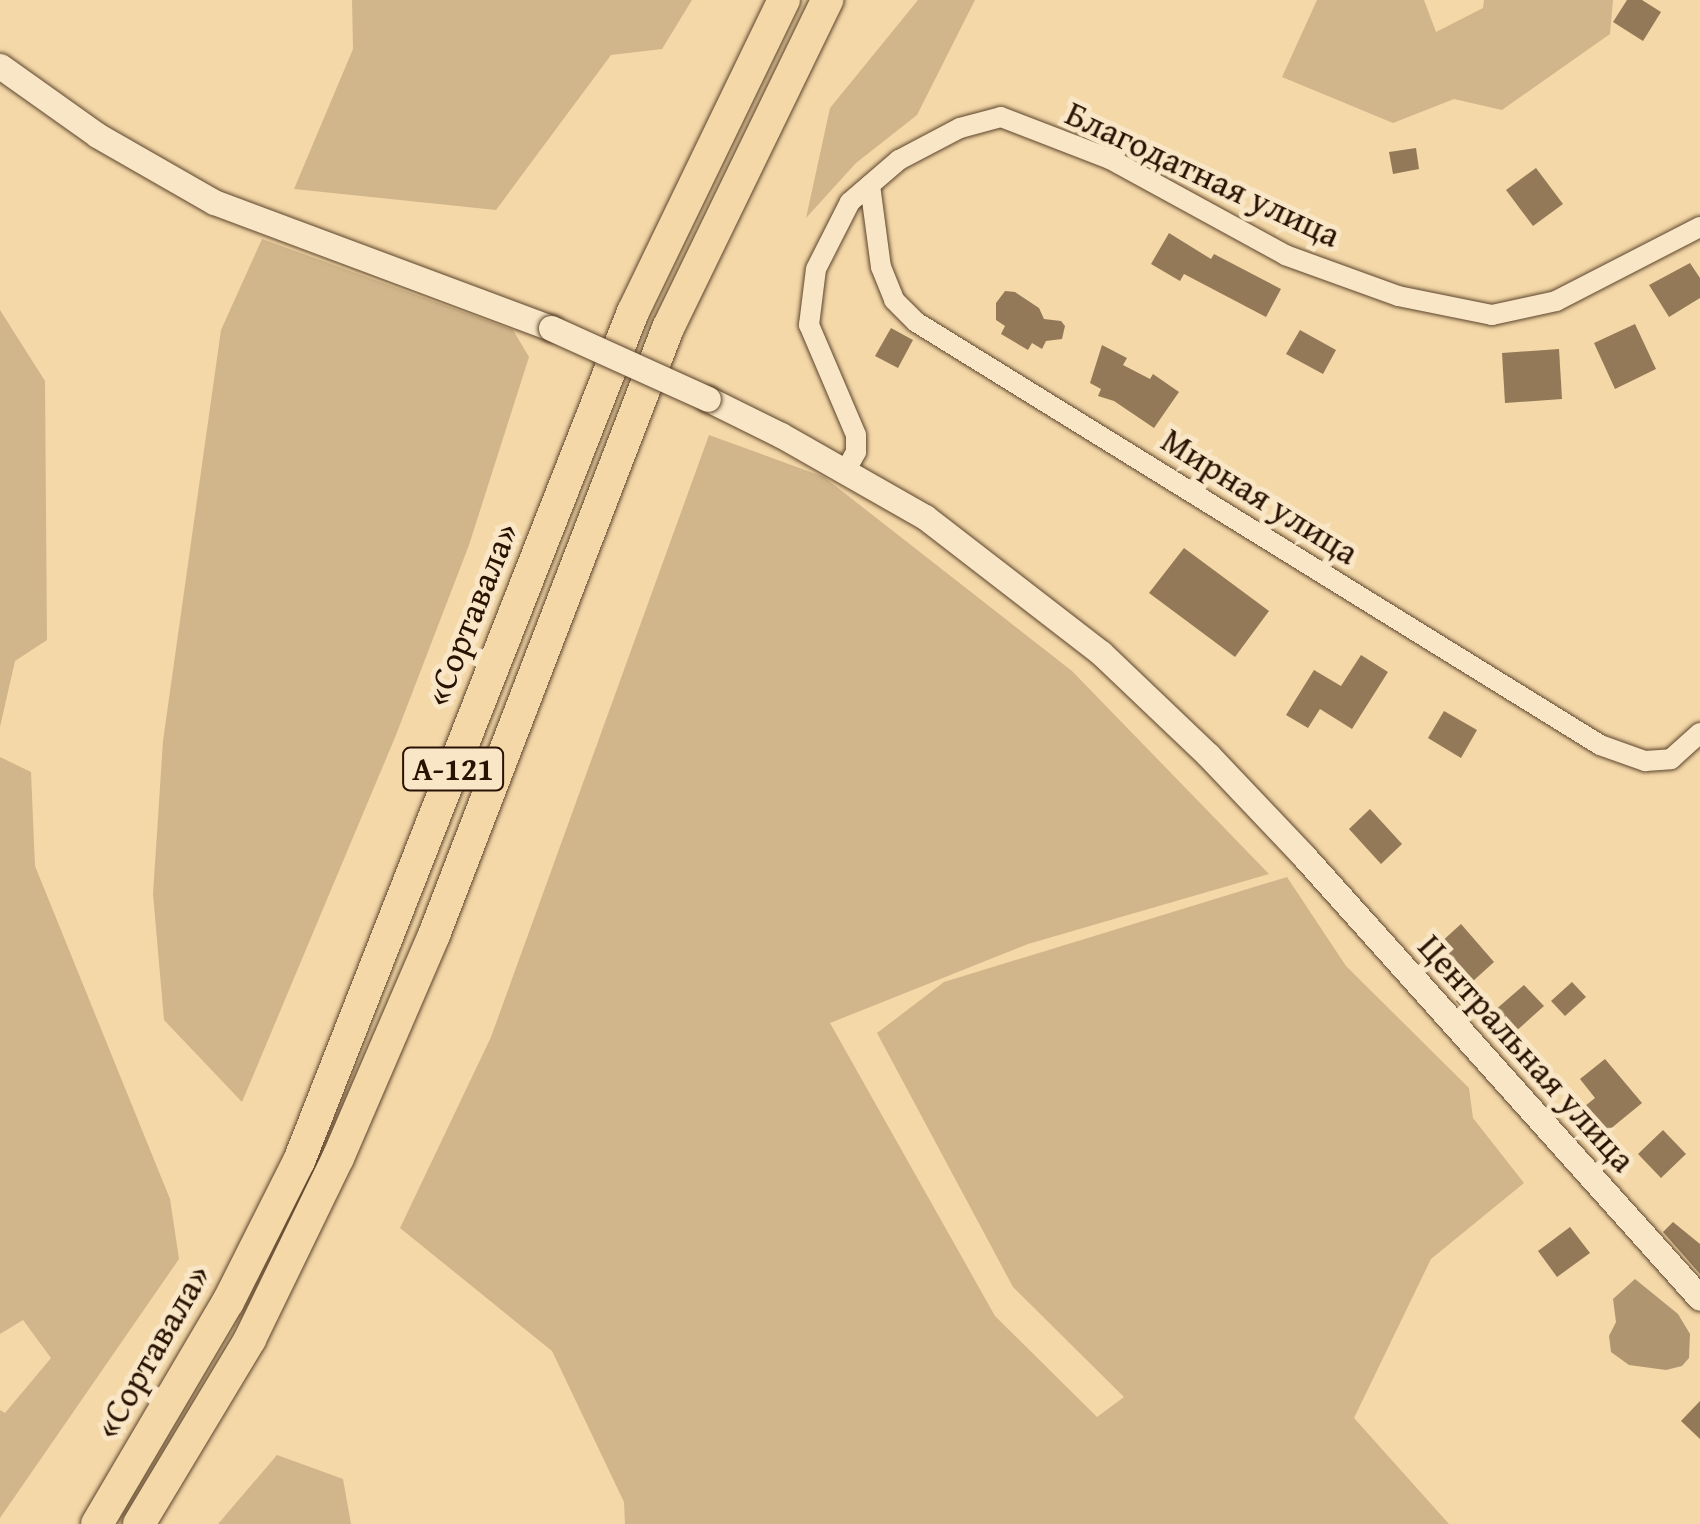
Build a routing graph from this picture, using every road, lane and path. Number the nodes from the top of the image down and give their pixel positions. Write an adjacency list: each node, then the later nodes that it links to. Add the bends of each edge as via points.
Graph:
1 (784, 0): 9 (highway, «Сортавала» / А-121, via 633,312 299,1161 228,1302)
2 (827, 0): 10 (highway, А-121, via 668,328 434,935 338,1158 250,1339)
3 (0, 66): 6 (street, Центральная улица, bridge, via 97,135 214,202 551,328)
4 (870, 185): 5 (street, Благодатная улица, via 899,160 960,128 1001,117 1110,160 1286,255 1398,296 1492,316 1556,301); 6 (street, Благодатная улица, via 850,202 816,269 809,325 856,435); 7 (street, Мирная улица, via 881,267 894,300 916,322 1600,745 1645,761 1671,759)
5 (1700, 227)
6 (846, 470): 8 (street, Центральная улица, via 924,517 1101,652 1208,755)
7 (1700, 733)
8 (1700, 1298)
9 (96, 1524)
10 (139, 1524)

